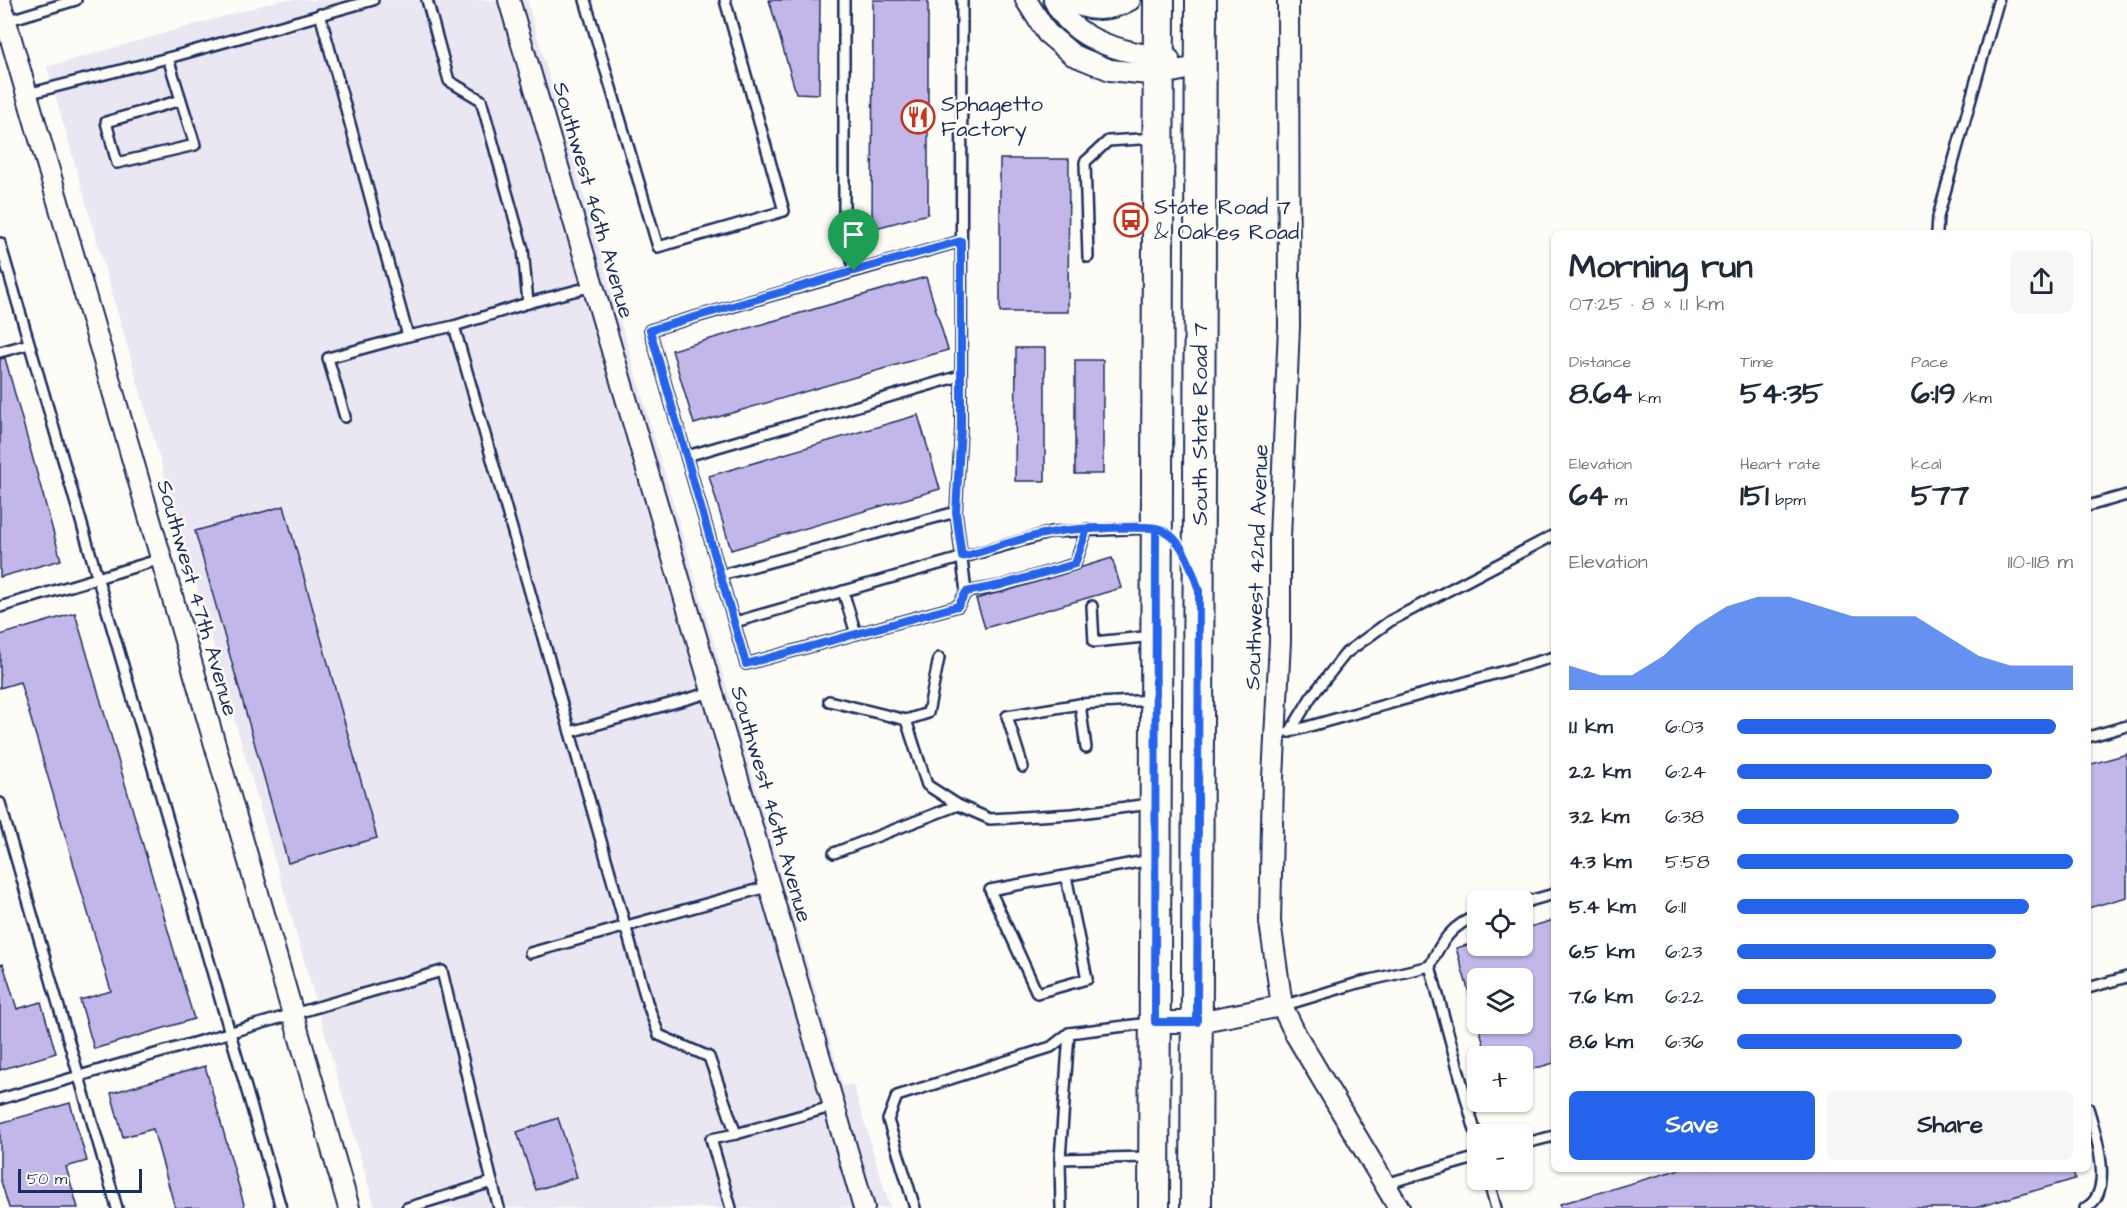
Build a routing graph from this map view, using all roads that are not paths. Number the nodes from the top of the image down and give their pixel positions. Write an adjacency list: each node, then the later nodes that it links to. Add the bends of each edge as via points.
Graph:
1 (76, 0): 17 (lane)
2 (374, 0): 18 (lane)
3 (427, 0): 31 (lane, via 449,81 481,100 523,249)
4 (509, 0): 30 (street, Southwest 46th Avenue)
5 (585, 0): 6 (lane, via 658,247 784,211)
6 (725, 0)
7 (844, 0): 29 (lane, via 844,219)
8 (962, 0): 26 (lane)
9 (1026, 0): 20 (street, via 1047,33 1073,55 1110,70)
10 (1054, 0): 20 (street, via 1064,16 1098,41)
11 (1069, 0): 12 (street, via 1094,10)
12 (1130, 0)
13 (1159, 0): 20 (main road, South State Road 7)
14 (1201, 0): 21 (main road, South State Road 7)
15 (1288, 0): 66 (street, Southwest 42nd Avenue, via 1289,326)
16 (1998, 2): 25 (lane, via 1938,217)
17 (2, 11): 22 (street, Southwest 47th Avenue, via 10,50)
18 (320, 14): 19 (lane); 33 (lane)
19 (168, 58): 22 (lane); 23 (lane)
20 (1158, 66): 21 (street); 24 (main road, South State Road 7)
21 (1201, 66): 50 (main road, South State Road 7)
22 (27, 94): 46 (street, Southwest 47th Avenue)
23 (181, 100): 23 (lane, via 195,145 117,163 106,122)
24 (1158, 138): 28 (lane, via 1108,141 1085,162); 42 (main road, South State Road 7)
25 (1938, 230)
26 (961, 241): 29 (lane); 36 (lane)
27 (0, 243): 34 (lane)
28 (1088, 257)
29 (854, 271): 38 (lane, via 650,330)
30 (593, 286): 31 (lane); 59 (street, Southwest 46th Avenue)
31 (528, 303): 32 (lane)
32 (454, 326): 33 (lane); 65 (lane)
33 (408, 336): 37 (lane, via 328,358)
34 (29, 344): 35 (lane); 48 (lane)
35 (0, 352)
36 (960, 376): 38 (lane); 41 (lane)
37 (345, 417)
38 (687, 456): 47 (lane)
39 (2127, 495): 40 (lane)
40 (2091, 505)
41 (956, 512): 45 (lane); 47 (lane)
42 (1156, 528): 43 (lane); 50 (main road, via 1170,535 1181,548); 56 (main road, South State Road 7)
43 (1087, 529): 45 (lane, via 1052,532); 51 (lane, via 1075,564)
44 (1551, 537): 66 (lane, via 1390,621 1346,653)
45 (962, 557): 49 (lane); 51 (lane)
46 (161, 560): 48 (lane); 86 (street, Southwest 47th Avenue)
47 (721, 575): 54 (lane)
48 (97, 579): 53 (lane); 89 (lane)
49 (843, 591): 54 (lane); 55 (lane)
50 (1199, 591): 88 (main road, South State Road 7)
51 (966, 592): 55 (lane, via 958,606)
52 (1092, 606): 56 (lane, via 1094,642)
53 (0, 608)
54 (735, 622): 55 (lane, via 746,664)
55 (856, 634)
56 (1156, 636): 60 (main road, South State Road 7)
57 (939, 658): 63 (lane, via 928,713)
58 (1551, 658): 66 (lane)
59 (712, 692): 65 (lane); 76 (street, Southwest 46th Avenue)
60 (1156, 700): 62 (lane); 71 (main road, South State Road 7)
61 (829, 701): 63 (lane)
62 (1080, 704): 68 (lane); 69 (lane, via 1007,716)
63 (906, 720): 72 (lane, via 927,785)
64 (2127, 726): 67 (lane)
65 (570, 732): 80 (lane)
66 (1283, 734): 85 (street, Southwest 42nd Avenue, via 1270,922)
67 (2091, 736)
68 (1086, 748)
69 (1023, 766)
70 (0, 803): 91 (lane)
71 (1156, 804): 72 (lane, via 990,819); 74 (main road, South State Road 7)
72 (958, 806): 73 (lane)
73 (834, 854)
74 (1156, 859): 75 (lane); 87 (main road, South State Road 7)
75 (1066, 876): 75 (lane, via 990,890 1037,993 1087,979)
76 (770, 886): 80 (lane); 93 (street, Southwest 46th Avenue)
77 (1551, 895): 78 (lane)
78 (1533, 900)
79 (1467, 920): 82 (lane, via 1440,942)
80 (626, 927): 81 (lane); 96 (lane, via 659,1035 709,1057)
81 (530, 953)
82 (1430, 966): 85 (lane); 95 (lane)
83 (2127, 977): 84 (lane)
84 (2091, 987)
85 (1282, 1006): 88 (street); 103 (street, Southwest 42nd Avenue)
86 (292, 1014): 89 (lane); 102 (lane, via 442,971); 107 (street, Southwest 47th Avenue)
87 (1155, 1022): 88 (street); 90 (lane); 99 (main road, South State Road 7)
88 (1197, 1022): 115 (main road, South State Road 7)
89 (230, 1032): 91 (lane); 106 (lane)
90 (1069, 1033): 100 (lane); 112 (lane, via 1051,1047 897,1096 888,1120)
91 (79, 1076): 92 (lane); 105 (lane)
92 (0, 1099)
93 (834, 1106): 96 (lane); 111 (street, Southwest 46th Avenue)
94 (2091, 1118): 118 (lane, via 2101,1153 2101,1185 2091,1205)
95 (1473, 1124)
96 (736, 1134): 110 (lane, via 711,1139)
97 (1551, 1137): 98 (lane)
98 (1533, 1141)
99 (1154, 1157): 100 (lane); 114 (main road, South State Road 7)
100 (1060, 1159): 113 (lane)
101 (1467, 1160): 103 (lane)
102 (492, 1182): 108 (lane); 109 (lane)
103 (1385, 1185): 116 (street, Southwest 42nd Avenue)
104 (1491, 1190): 117 (lane)
105 (117, 1208)
106 (281, 1208)
107 (349, 1208)
108 (407, 1208)
109 (500, 1208)
110 (731, 1208)
111 (864, 1208)
112 (915, 1208)
113 (1061, 1208)
114 (1154, 1208)
115 (1196, 1208)
116 (1399, 1208)
117 (1496, 1208)
118 (2085, 1208)

